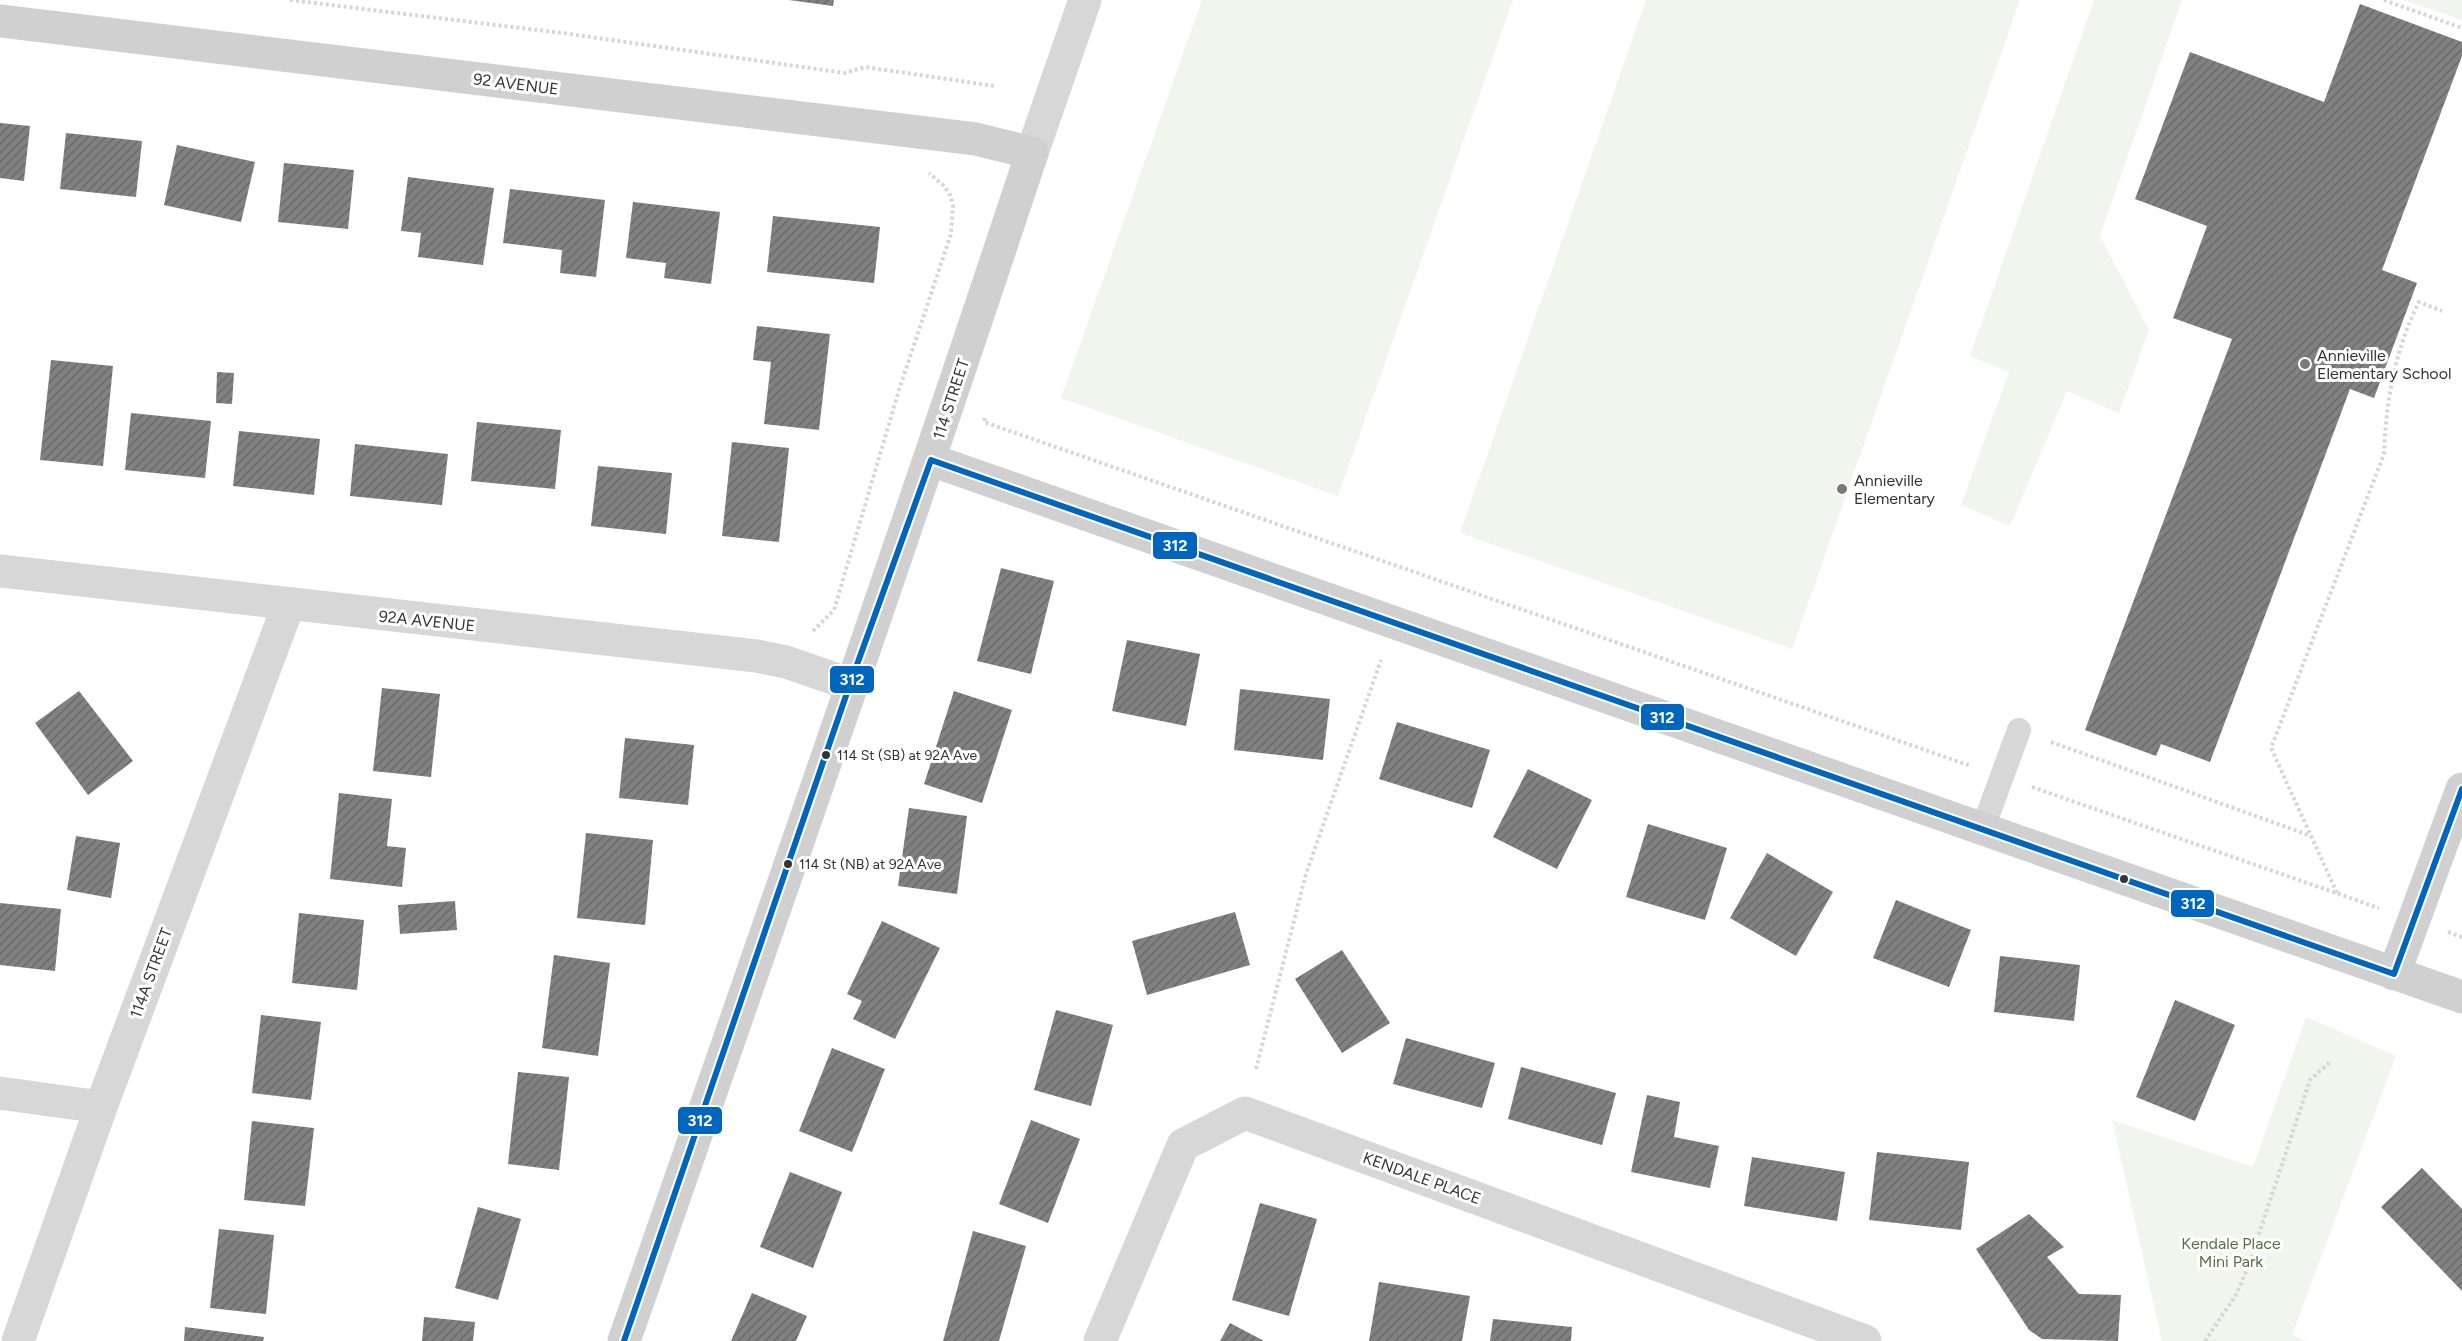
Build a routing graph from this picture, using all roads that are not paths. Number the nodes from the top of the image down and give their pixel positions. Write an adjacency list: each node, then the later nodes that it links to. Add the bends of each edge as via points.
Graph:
1 (1085, 0): 3 (street, 114 STREET)
2 (0, 21): 3 (street, 92 AVENUE, via 976,139)
3 (1032, 153): 4 (street, 114 STREET)
4 (931, 460): 7 (street, 114 STREET); 10 (street)
5 (0, 571): 6 (street, 92A AVENUE)
6 (288, 606): 7 (street, 92A AVENUE, via 757,656); 14 (street, 114A STREET)
7 (850, 684): 16 (street, 114 STREET)
8 (2019, 730): 10 (lane)
9 (2462, 789): 11 (street)
10 (1983, 828): 11 (street)
11 (2394, 974): 12 (street)
12 (2462, 997)
13 (0, 1093): 14 (street)
14 (101, 1107): 15 (street, 114A STREET)
15 (18, 1341)
16 (624, 1341)
17 (1100, 1341): 18 (street, KENDALE PLACE, via 1183,1145 1245,1113)
18 (1866, 1341)

